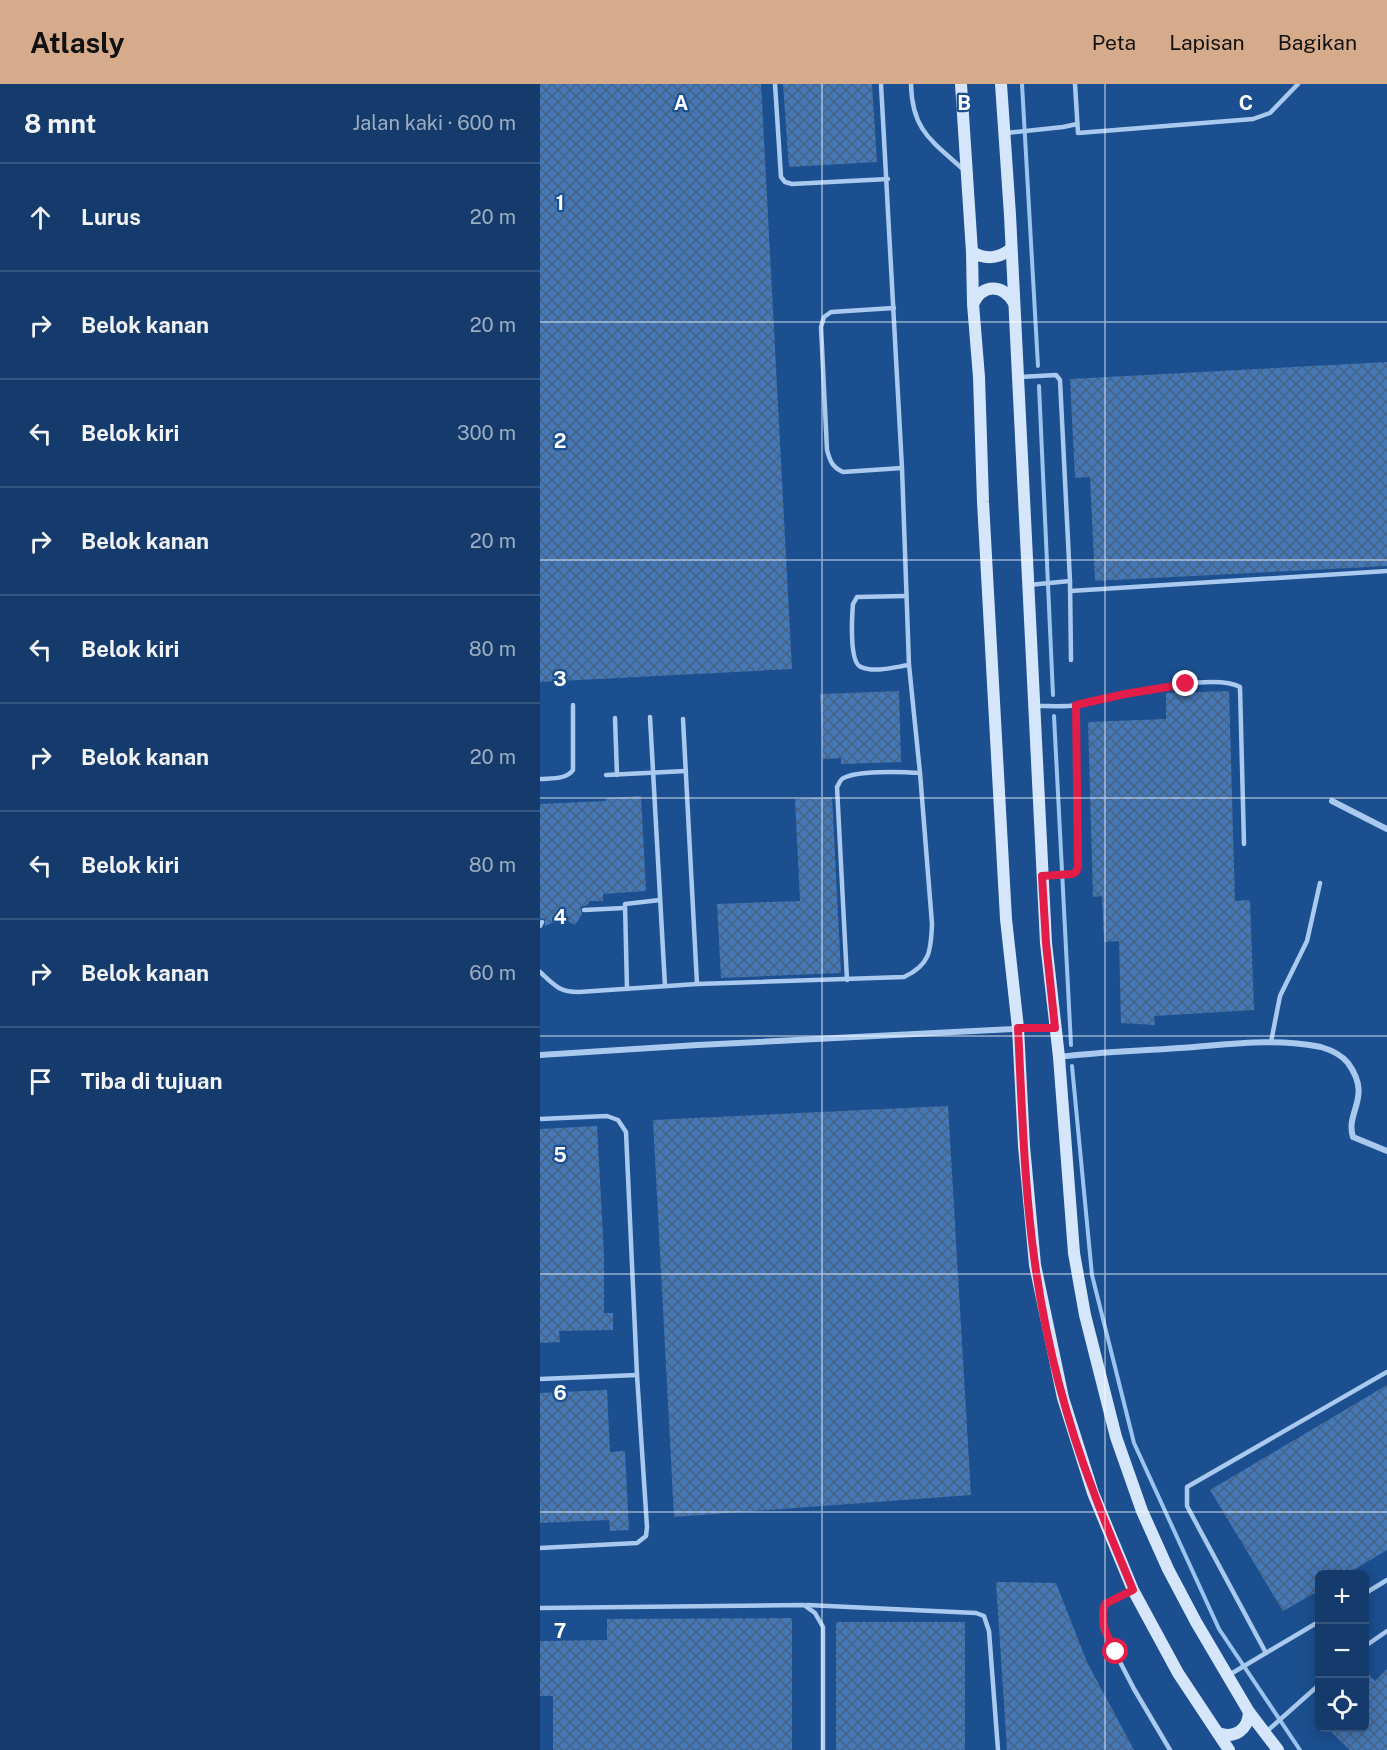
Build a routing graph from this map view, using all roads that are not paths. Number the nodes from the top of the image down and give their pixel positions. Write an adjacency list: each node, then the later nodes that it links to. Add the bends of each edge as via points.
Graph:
1 (775, 84): 11 (lane, via 781,177 785,182)
2 (881, 84): 11 (lane)
3 (911, 84): 10 (lane, via 915,117 923,133)
4 (961, 84): 10 (street)
5 (1001, 84): 9 (street)
6 (1075, 84): 8 (lane)
7 (1298, 84): 8 (lane, via 1270,113 1253,119 1078,133)
8 (1077, 124): 9 (lane)
9 (1005, 133): 12 (street)
10 (966, 171): 13 (street)
11 (888, 179): 16 (lane)
12 (1011, 249): 13 (street, via 988,258); 14 (street)
13 (972, 252): 15 (street)
14 (1014, 303): 15 (street, via 1010,295 993,288 984,290); 17 (street)
15 (973, 304): 51 (street, via 1006,919)
16 (894, 308): 18 (lane); 18 (lane, via 831,312 824,317 821,327 827,450 835,468 843,472)
17 (1017, 377): 20 (lane, via 1056,375 1060,380); 21 (street)
18 (902, 468): 23 (lane)
19 (1387, 571): 22 (lane)
20 (1070, 581): 21 (lane); 22 (lane)
21 (1035, 585): 28 (street)
22 (1070, 591): 24 (lane)
23 (906, 596): 25 (lane); 25 (lane, via 857,597 853,604 853,654 859,667)
24 (1071, 660)
25 (909, 665): 33 (lane)
26 (573, 705): 37 (lane, via 573,770 562,777)
27 (1076, 705): 28 (lane); 40 (lane, via 1186,684 1224,683 1240,687); 41 (lane, via 1078,866 1076,872)
28 (1033, 706): 41 (street)
29 (650, 717): 34 (lane)
30 (615, 718): 35 (lane)
31 (683, 719): 32 (lane)
32 (686, 771): 34 (lane); 48 (lane)
33 (920, 772): 47 (lane, via 932,924 927,958 916,971 903,977); 47 (lane, via 846,777 837,787)
34 (653, 774): 35 (lane); 43 (lane)
35 (617, 775): 36 (lane)
36 (606, 776)
37 (540, 779)
38 (1332, 801): 39 (street)
39 (1387, 829)
40 (1244, 844)
41 (1042, 876): 52 (street)
42 (1320, 883): 53 (lane, via 1307,941 1280,996)
43 (660, 900): 44 (lane, via 629,902); 49 (lane)
44 (624, 908): 45 (lane); 50 (lane)
45 (584, 910)
46 (540, 972): 50 (lane, via 558,989 569,992)
47 (847, 980): 48 (lane)
48 (697, 984): 49 (lane)
49 (664, 986): 50 (lane)
50 (627, 989)
51 (1018, 1028): 52 (street); 54 (street); 63 (street, via 1031,1231 1043,1307 1073,1432)
52 (1055, 1028): 55 (street)
53 (1271, 1042): 55 (street); 57 (street, via 1323,1048 1341,1056 1353,1071 1359,1088 1353,1137)
54 (540, 1055)
55 (1059, 1057): 71 (street, via 1074,1253 1085,1315 1116,1437 1168,1569 1196,1622)
56 (540, 1119): 59 (lane, via 607,1116 618,1120 626,1132)
57 (1387, 1151)
58 (1387, 1372): 70 (lane, via 1187,1487 1187,1506)
59 (637, 1376): 60 (lane); 61 (lane, via 646,1536 638,1543)
60 (540, 1379)
61 (540, 1548)
62 (1387, 1580): 64 (lane)
63 (1133, 1590): 75 (street, via 1178,1673); 78 (lane, via 1105,1604 1103,1629)
64 (1369, 1591)
65 (804, 1605): 66 (lane); 76 (lane, via 815,1613 822,1627); 77 (lane, via 984,1616 989,1631)
66 (540, 1608)
67 (1315, 1624): 70 (lane)
68 (1387, 1631): 69 (lane)
69 (1369, 1644)
70 (1266, 1653): 71 (lane)
71 (1233, 1672): 73 (street)
72 (1315, 1688): 74 (lane)
73 (1249, 1712): 74 (street); 75 (street, via 1240,1732 1225,1736)
74 (1270, 1728): 80 (street)
75 (1218, 1733): 79 (street)
76 (824, 1750)
77 (998, 1750)
78 (1170, 1750)
79 (1229, 1750)
80 (1278, 1750)

